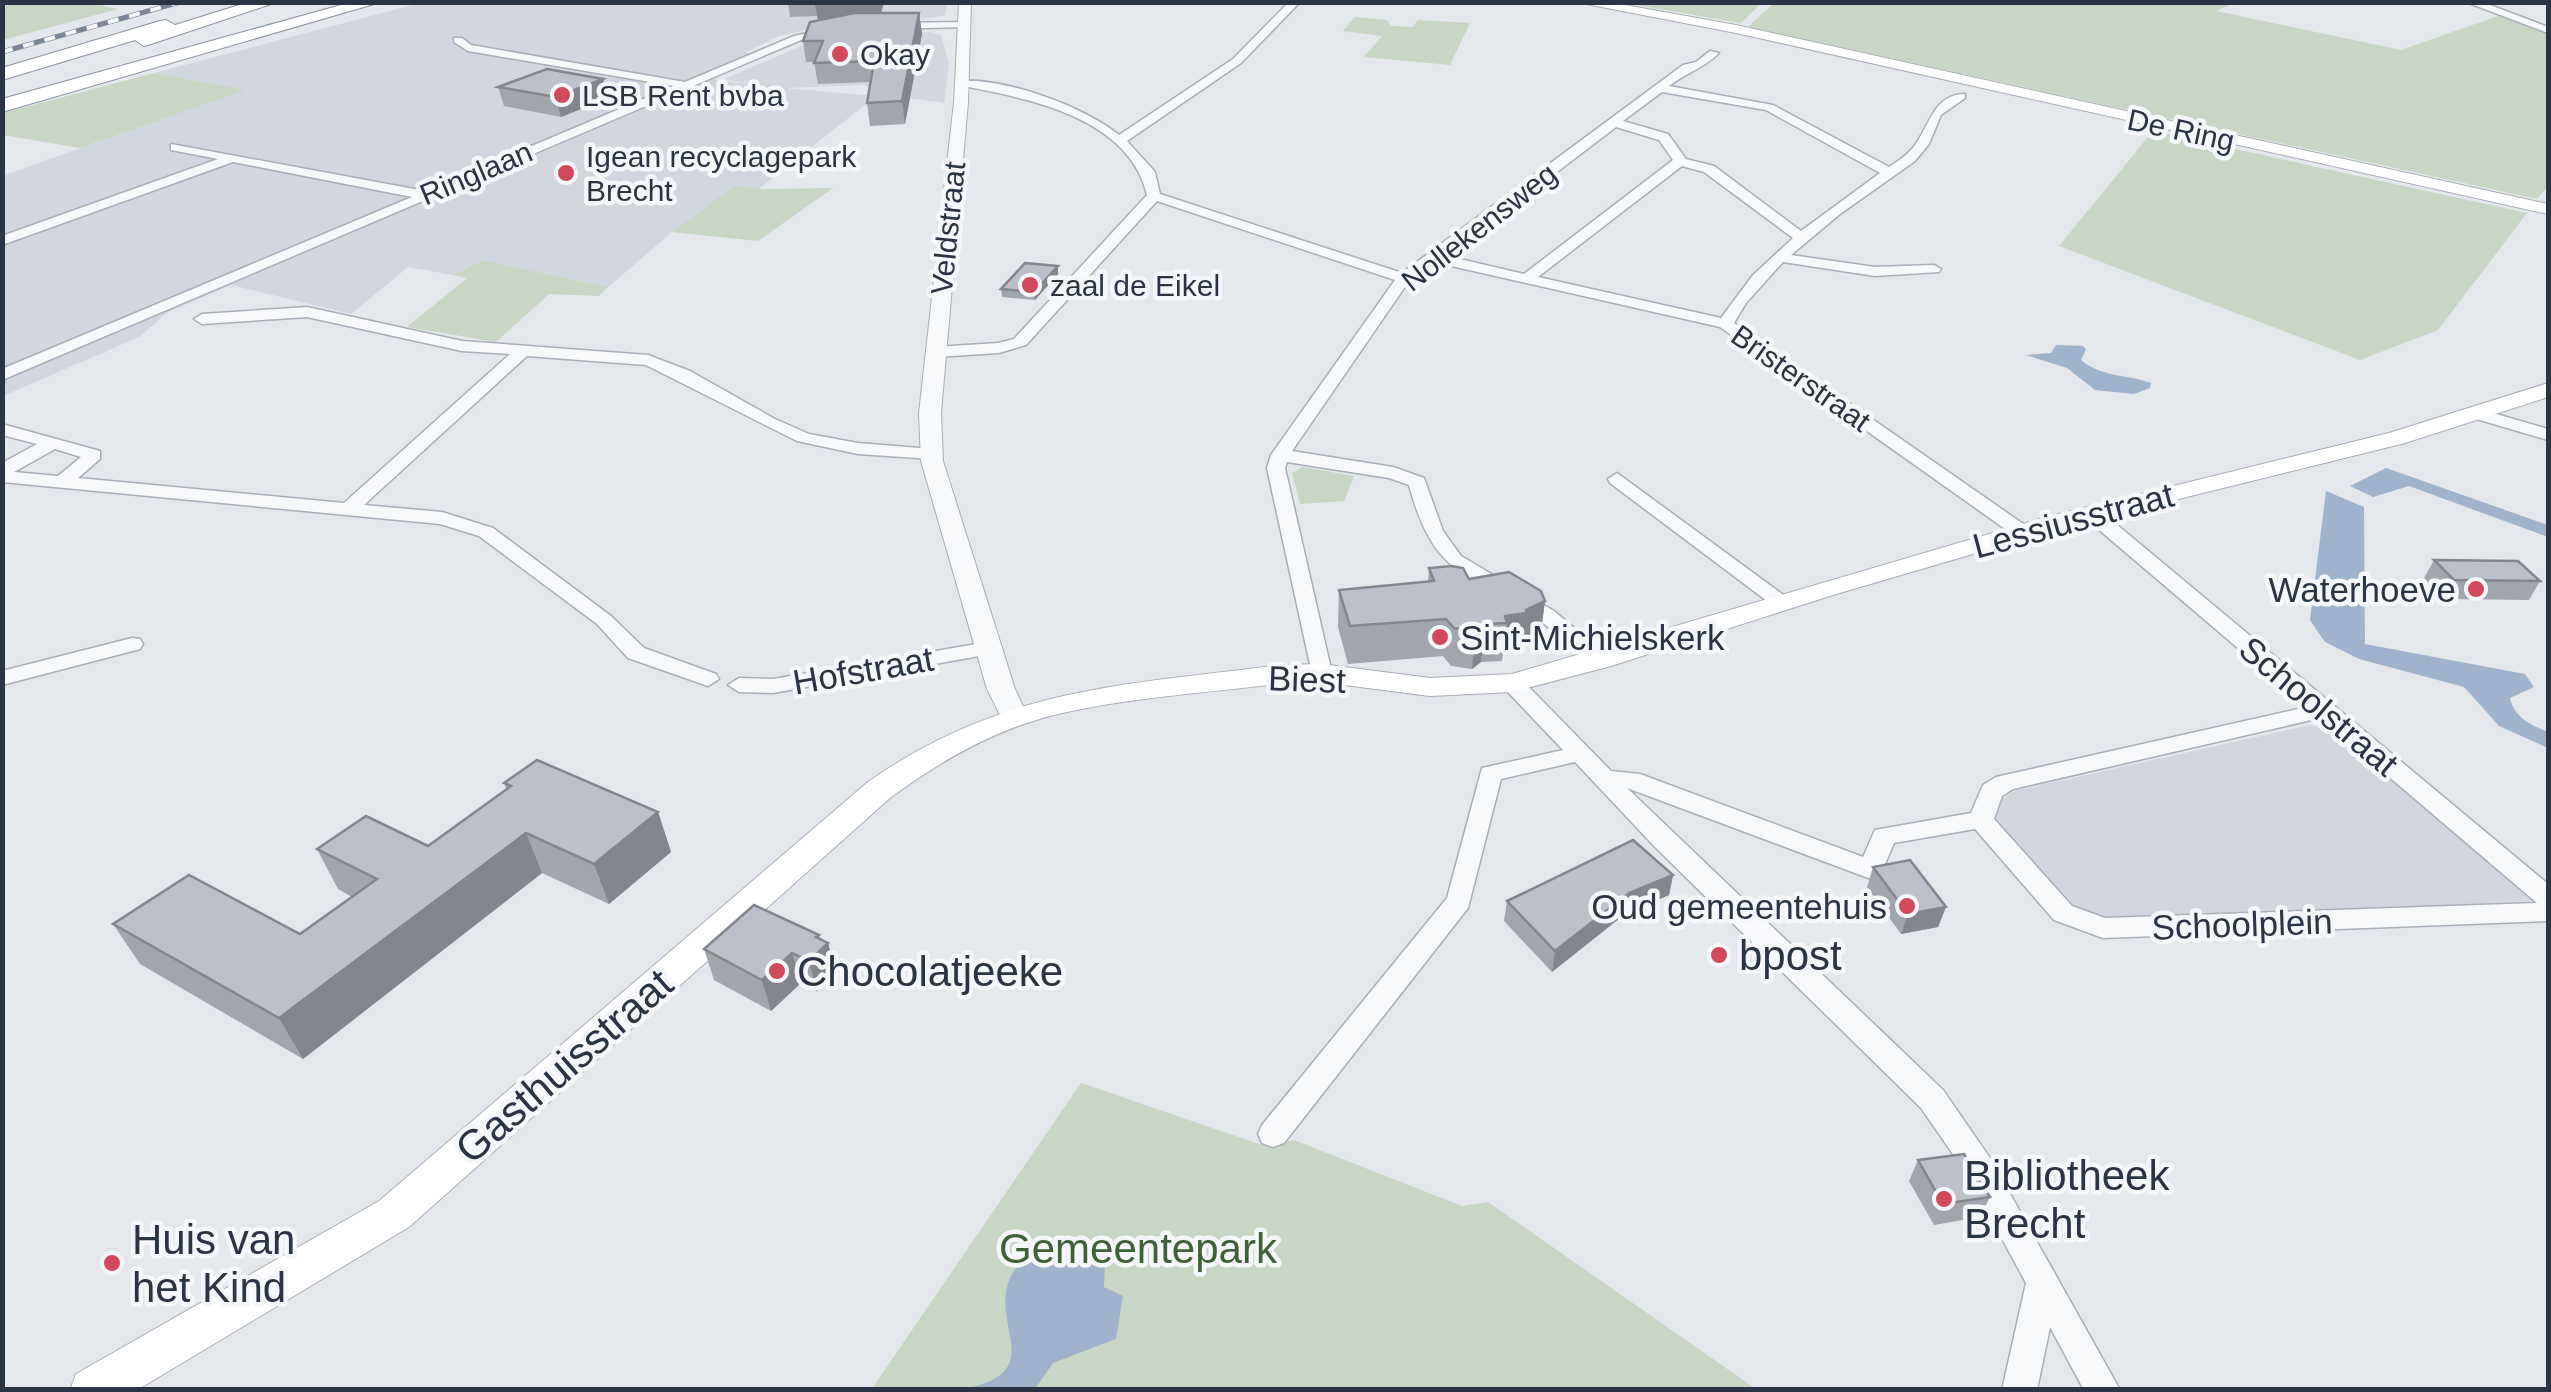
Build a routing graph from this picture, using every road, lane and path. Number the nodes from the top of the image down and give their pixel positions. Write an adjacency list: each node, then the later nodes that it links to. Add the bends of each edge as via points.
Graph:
1 (242, 2): 15 (highway)
2 (269, 2): 16 (highway)
3 (305, 2): 20 (highway)
4 (373, 2): 22 (highway)
5 (966, 2): 9 (street, Veldstraat)
6 (1295, 2): 24 (street, via 1238,61)
7 (1582, 2): 31 (main road, De Ring)
8 (2471, 2): 12 (street)
9 (962, 24): 10 (street); 17 (street, Veldstraat)
10 (873, 27)
11 (844, 29): 18 (street, Ringlaan, via 798,38)
12 (2548, 30)
13 (458, 40): 18 (street, via 468,48)
14 (1714, 53): 19 (street, Nollekensweg)
15 (2, 74)
16 (2, 82)
17 (962, 83): 24 (street, via 1068,111); 42 (street, Veldstraat)
18 (685, 85): 29 (street, Ringlaan)
19 (1661, 88): 23 (street, Nollekensweg); 28 (street, via 1769,108)
20 (2, 94)
21 (1962, 96): 28 (street, via 1936,113 1924,144)
22 (2, 106)
23 (1614, 123): 27 (street, via 1660,135 1678,148); 35 (street, Nollekensweg)
24 (1120, 140): 30 (street, via 1151,173)
25 (175, 147): 26 (street)
26 (233, 158): 29 (street); 33 (street)
27 (1680, 161): 32 (street, via 1710,169); 37 (street)
28 (1888, 172): 32 (street)
29 (424, 196): 43 (street, Ringlaan)
30 (1154, 196): 38 (street); 42 (street, via 1020,342)
31 (2548, 209)
32 (1802, 238): 34 (street)
33 (2, 241)
34 (1782, 257): 36 (street, via 1892,275); 40 (street, via 1737,300)
35 (1436, 258): 37 (street, Bristerstraat); 38 (street, Nollekensweg)
36 (1934, 268)
37 (1529, 277): 40 (street, Bristerstraat)
38 (1404, 278): 50 (street, Nollekensweg)
39 (202, 318): 41 (street, via 308,312 462,346)
40 (1725, 324): 56 (street, Bristerstraat)
41 (522, 352): 49 (street, via 648,360 786,431); 54 (street)
42 (936, 352): 49 (street, Veldstraat)
43 (2, 376)
44 (2548, 390): 45 (main road, Lessiusstraat)
45 (2479, 414): 47 (street); 55 (main road, Lessiusstraat)
46 (2, 429): 48 (street)
47 (2548, 435)
48 (53, 443): 51 (street); 53 (street, via 94,456)
49 (932, 454): 59 (street)
50 (1280, 455): 60 (street, via 1417,482 1448,556 1553,620); 61 (street, via 1276,468)
51 (2, 473): 53 (street)
52 (1618, 479): 57 (street)
53 (63, 480): 54 (street)
54 (351, 506): 63 (street, via 442,518 486,532 604,620 636,653)
55 (2091, 514): 56 (main road, Lessiusstraat); 66 (street, Schoolstraat)
56 (2022, 532): 57 (main road, Lessiusstraat)
57 (1782, 602): 60 (main road, Lessiusstraat)
58 (132, 644): 62 (street)
59 (988, 648): 65 (street, Hofstraat, via 773,686); 67 (street)
60 (1601, 660): 64 (main road, Biest)
61 (1321, 674): 64 (main road, Biest, via 1397,686); 67 (main road, Biest, via 1198,682)
62 (2, 678)
63 (708, 679)
64 (1512, 682): 68 (street)
65 (739, 686)
66 (2324, 710): 70 (street, via 2004,783 1992,792); 71 (street, Schoolstraat)
67 (1014, 718): 75 (main road, Gasthuisstraat, via 973,732 880,790 394,1214)
68 (1582, 753): 69 (street); 73 (street, via 1490,774 1459,901)
69 (1605, 779): 70 (street, via 1632,780 1871,870 1884,836); 74 (street, via 1932,1098 1980,1167)
70 (1981, 820): 72 (street, Schoolplein, via 2063,913 2104,928)
71 (2548, 898)
72 (2548, 912)
73 (1273, 1134)
74 (2042, 1284): 76 (street); 77 (street)
75 (93, 1390)
76 (2019, 1390)
77 (2103, 1390)

